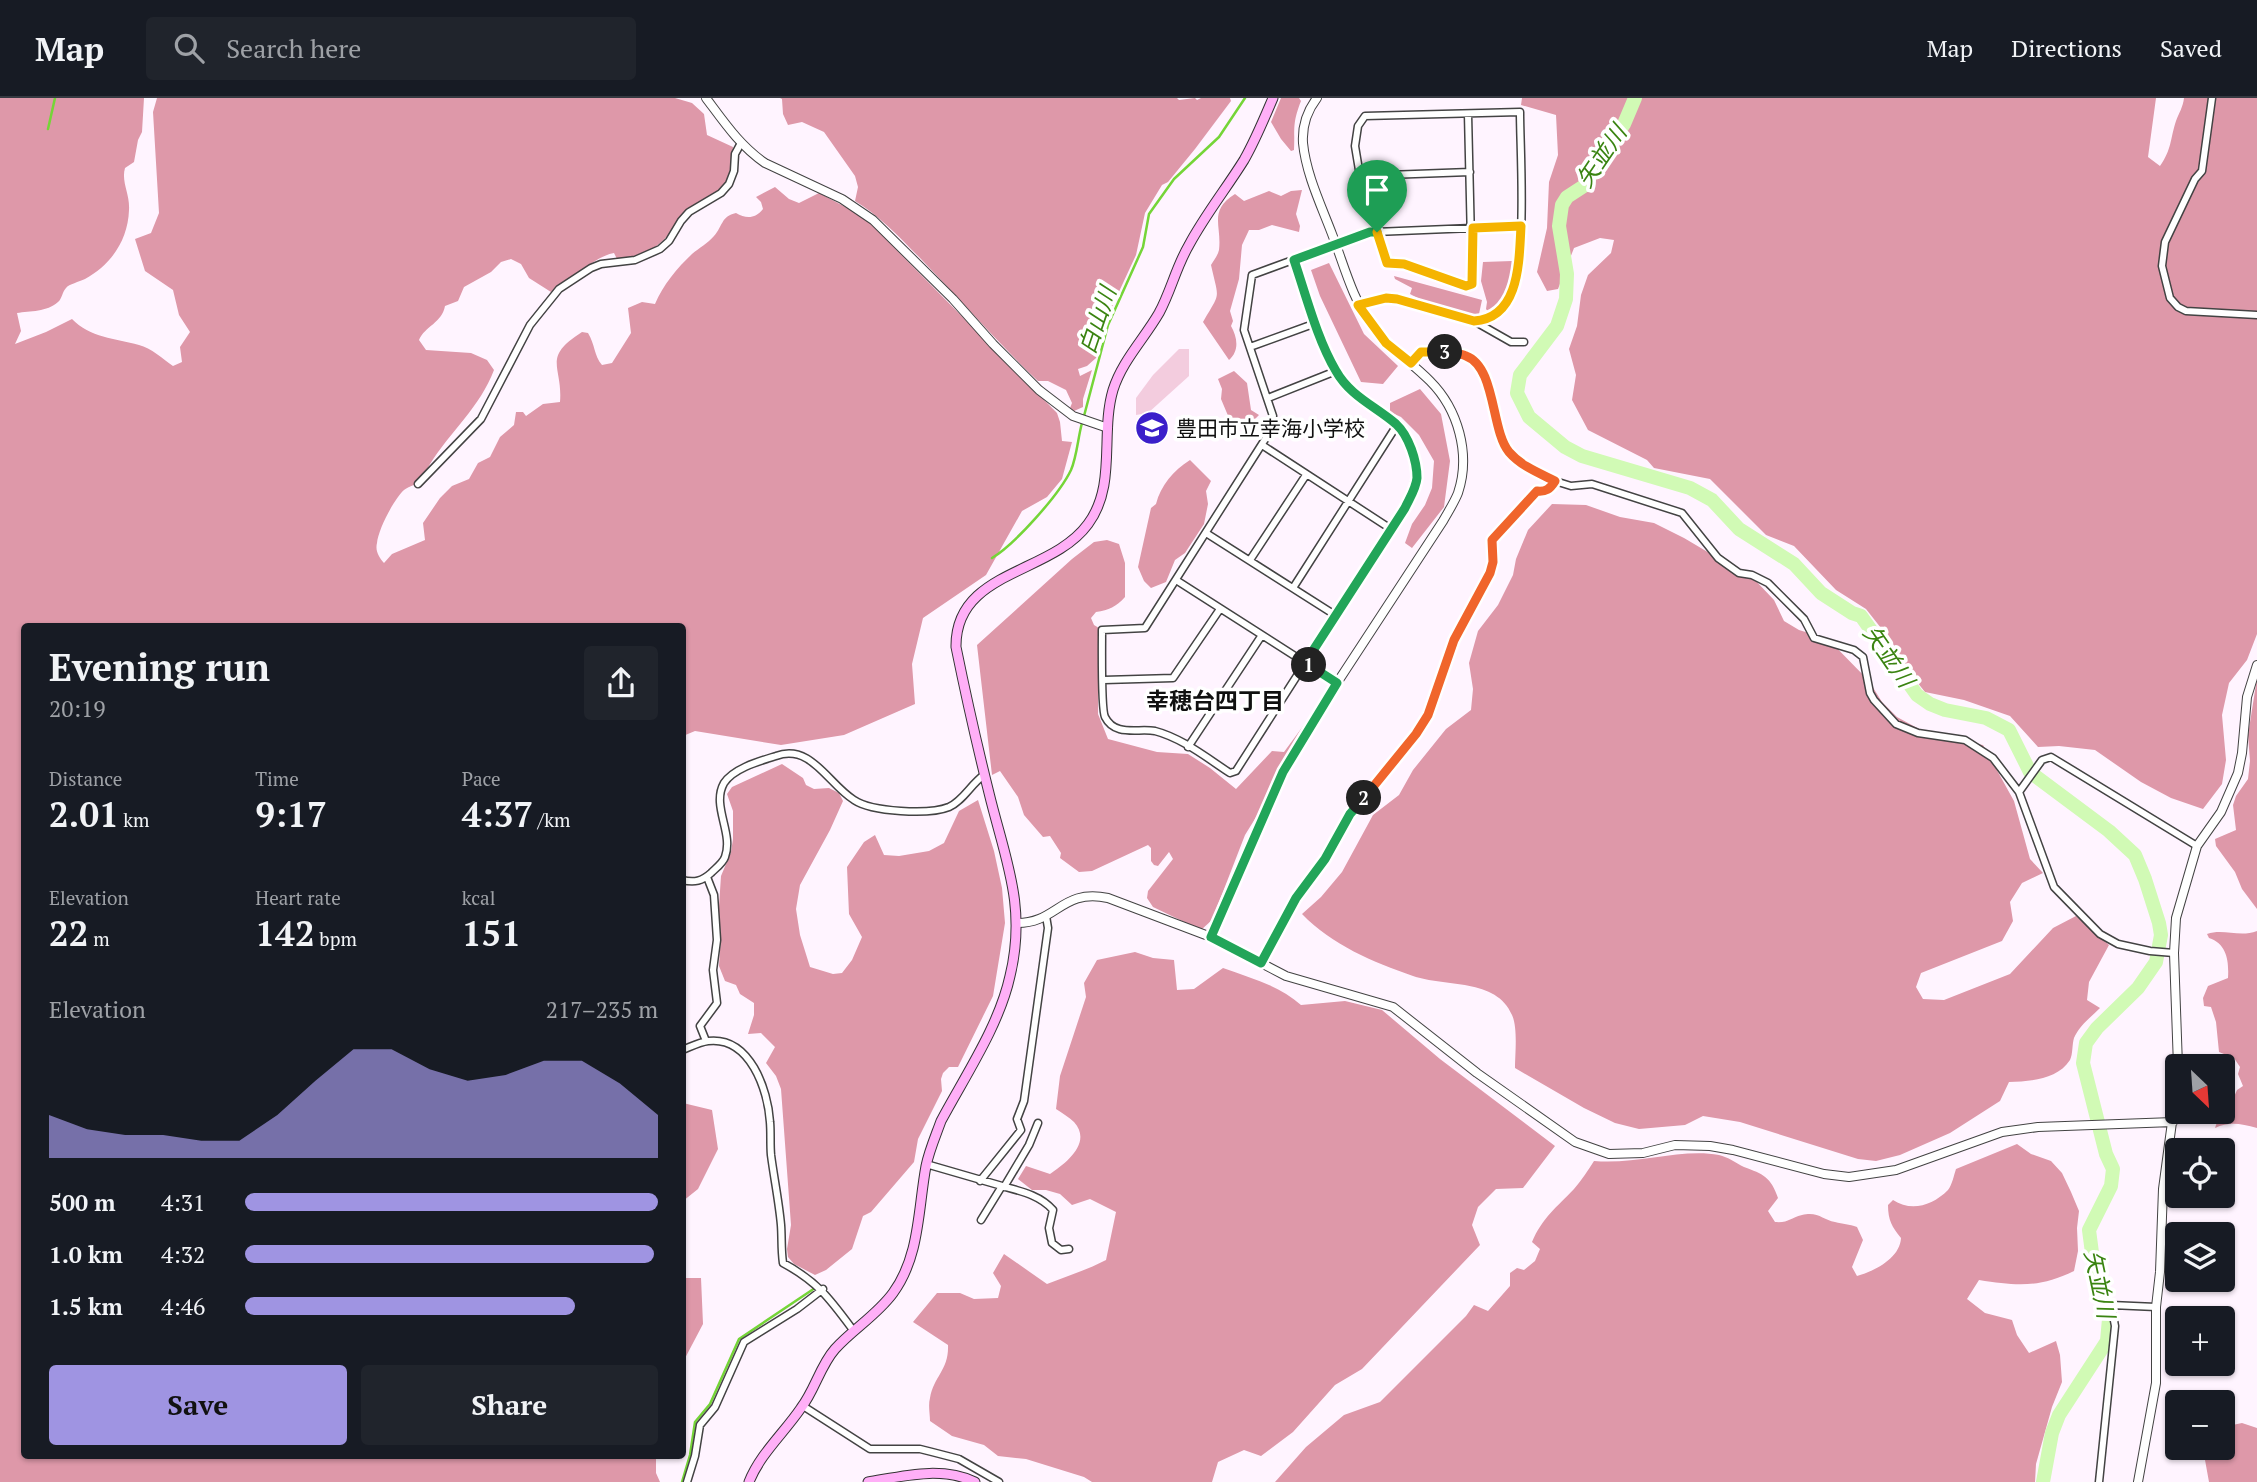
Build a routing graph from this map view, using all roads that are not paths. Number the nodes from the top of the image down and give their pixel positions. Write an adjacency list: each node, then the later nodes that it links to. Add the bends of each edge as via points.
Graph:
1 (706, 98): 6 (street)
2 (1273, 98): 23 (main road, via 1245,159 1185,251 1162,308 1118,375)
3 (1317, 98): 13 (street, via 1303,132 1306,159)
4 (2211, 98): 14 (street, via 2202,171 2167,236 2162,266 2170,298 2180,309)
5 (1468, 114): 7 (street); 8 (street, via 1365,116 1355,135); 9 (street, via 1520,112)
6 (741, 143): 23 (street, via 765,163 866,214 1030,381 1073,416); 27 (street, via 729,184 689,212 669,241 635,260 590,268 559,289 530,325 481,419)
7 (1469, 172): 8 (street); 10 (street)
8 (1360, 176): 11 (street)
9 (1521, 226): 10 (street); 15 (street, via 1508,303 1486,320)
10 (1473, 228): 11 (street); 11 (street, via 1472,284 1466,286 1404,264 1387,263)
11 (1373, 232): 12 (street, bridge)
12 (1294, 260): 16 (street); 18 (street, via 1252,275 1244,320)
13 (1358, 305): 15 (street, via 1397,299); 19 (street, via 1386,343)
14 (2257, 315)
15 (1474, 321): 17 (street, via 1511,342)
16 (1316, 323): 18 (street); 20 (street)
17 (1524, 342)
18 (1250, 347): 21 (street)
19 (1411, 363): 26 (street, via 1421,352 1446,352 1468,356 1479,364 1510,453); 40 (street, via 1447,401 1464,450 1462,476 1443,521)
20 (1336, 371): 21 (street); 22 (street, via 1355,394)
21 (1268, 398): 24 (street, via 1273,416)
22 (1396, 425): 28 (street); 29 (street, via 1407,438 1417,477)
23 (1108, 428): 42 (main road, via 1103,494 1090,522 1066,545 978,594 961,614 956,647)
24 (1262, 445): 25 (street); 30 (street)
25 (1306, 475): 28 (street); 31 (street)
26 (1555, 481): 43 (street, via 1592,484 1682,513 1724,564 1768,583 1804,619 1814,639 1863,657 1874,700 1896,724 1970,743 1993,758); 51 (street, via 1551,488 1537,491 1492,540 1490,573 1454,640 1428,715 1346,821)
27 (418, 484)
28 (1349, 502): 29 (street); 33 (street)
29 (1391, 529): 35 (street)
30 (1206, 533): 31 (street); 32 (street)
31 (1250, 560): 33 (street)
32 (1176, 580): 34 (street); 39 (street, via 1145,628 1102,630)
33 (1293, 588): 35 (street)
34 (1220, 608): 36 (street); 39 (street, via 1173,678)
35 (1335, 615): 37 (street)
36 (1262, 635): 37 (street); 41 (street)
37 (1305, 663): 40 (street); 41 (street, via 1233,773)
38 (2257, 665): 44 (street, via 2246,697 2238,773 2221,812)
39 (1104, 680): 41 (street, via 1105,717 1114,727 1151,730)
40 (1337, 683): 49 (street, via 1283,772)
41 (1188, 747)
42 (984, 775): 45 (street, via 947,808 915,811 873,808 855,801 795,752 752,764 730,777 721,791 726,855); 48 (main road, via 1012,876)
43 (2019, 792): 44 (street, via 2042,760 2050,757); 50 (street, via 2054,887 2068,902 2100,934 2118,944)
44 (2197, 846): 50 (street, via 2176,918)
45 (707, 877): 46 (street); 52 (street, via 714,895 717,1003 700,1026)
46 (686, 881)
47 (1046, 916): 48 (street); 49 (street, via 1074,898 1094,895); 59 (street, via 1047,939 1024,1101 1017,1119 1021,1130)
48 (1016, 923): 58 (main road, via 1014,960 1004,998 941,1121)
49 (1211, 937): 51 (street)
50 (2175, 953): 54 (street)
51 (1261, 963): 55 (street, via 1286,976 1393,1007 1575,1142 1609,1154 1643,1153 1675,1145 1710,1146 1849,1177 1896,1170 2002,1132)
52 (706, 1041): 53 (street); 63 (street, via 735,1049 758,1072 769,1112 783,1263)
53 (686, 1049)
54 (2178, 1054)
55 (2165, 1122)
56 (1038, 1123): 60 (street)
57 (2173, 1124): 64 (street, via 2163,1189)
58 (926, 1164): 59 (street); 65 (main road, via 906,1270 893,1293)
59 (980, 1181): 60 (street)
60 (1003, 1186): 61 (street); 62 (street, via 1048,1205 1052,1243 1061,1250)
61 (981, 1220)
62 (1069, 1249)
63 (823, 1289): 65 (street); 67 (street, via 744,1342 715,1407 700,1425)
64 (2156, 1307): 72 (street, via 2111,1305 2115,1326); 73 (street, via 2156,1383)
65 (853, 1330): 66 (main road, via 828,1358)
66 (803, 1406): 68 (main road); 71 (street, via 870,1449 932,1451 959,1459)
67 (687, 1482)
68 (749, 1482)
69 (868, 1482): 70 (main road, via 940,1473)
70 (975, 1482)
71 (999, 1482)
72 (2099, 1482)
73 (2138, 1482)

